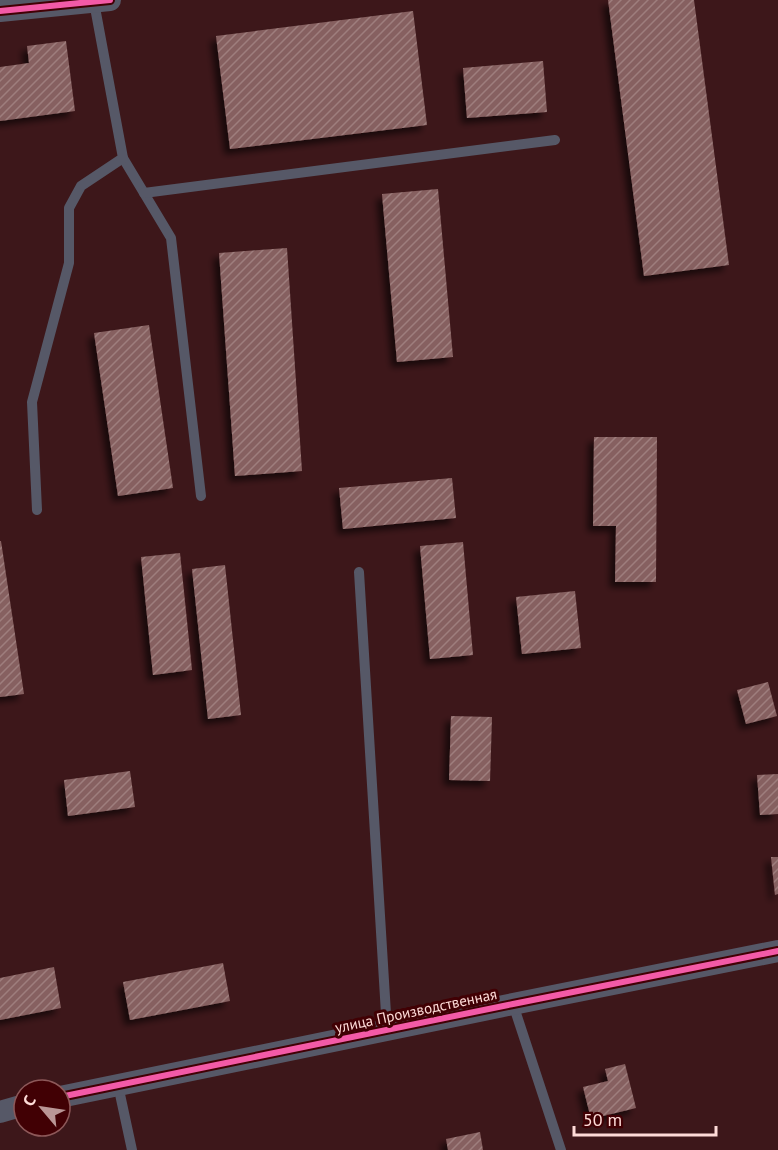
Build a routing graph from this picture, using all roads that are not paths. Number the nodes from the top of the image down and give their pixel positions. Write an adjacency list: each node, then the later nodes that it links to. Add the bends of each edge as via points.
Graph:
1 (99, 1): 2 (street); 4 (lane)
2 (0, 11)
3 (555, 140): 5 (lane)
4 (123, 158): 5 (lane); 7 (lane, via 81,186 69,208 69,263 32,402)
5 (144, 193): 6 (lane, via 171,238)
6 (201, 496)
7 (37, 510)
8 (359, 572): 11 (lane)
9 (778, 951): 10 (street, улица Производственная)
10 (513, 1004): 11 (street, улица Производственная); 15 (lane)
11 (387, 1030): 12 (street, улица Производственная)
12 (118, 1085): 13 (street, улица Производственная); 14 (lane)
13 (72, 1095)
14 (132, 1150)
15 (561, 1150)

